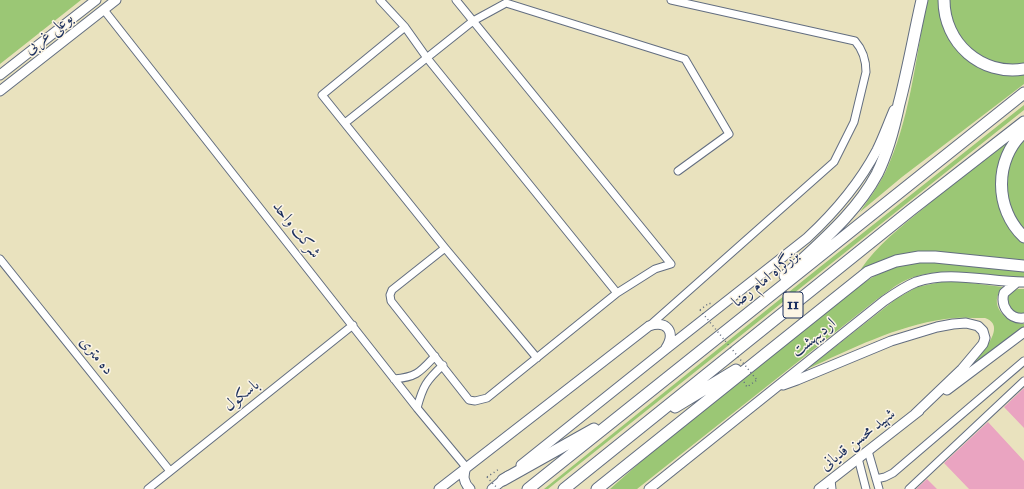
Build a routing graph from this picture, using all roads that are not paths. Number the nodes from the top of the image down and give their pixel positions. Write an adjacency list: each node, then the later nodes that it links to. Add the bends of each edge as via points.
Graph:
1 (96, 0): 13 (main road, بوعلی غربی)
2 (116, 0): 8 (main road, بوعلی غربی)
3 (380, 0): 10 (street)
4 (456, 0): 9 (street)
5 (671, 0): 29 (street, via 855,41 860,47 866,72 854,122 834,162)
6 (922, 0): 15 (highway)
7 (944, 0): 12 (highway, via 949,29 971,56 991,67 1006,70)
8 (104, 10): 14 (main road, بوعلی غربی); 28 (street, شرکت واحد)
9 (473, 21): 11 (street); 20 (street, via 506,3 685,59 728,134); 26 (street, via 671,264 655,269)
10 (405, 27): 11 (street); 18 (street, via 322,95)
11 (427, 58): 18 (street); 26 (street)
12 (1024, 69)
13 (0, 75)
14 (0, 92)
15 (902, 92): 30 (highway, via 886,153 864,194 840,224); 33 (main road, via 877,150 842,201 823,223)
16 (1024, 94): 30 (highway, بزرگراه امام رضا / 11)
17 (1024, 122): 44 (highway, 11, via 910,210)
18 (345, 123): 22 (street)
19 (1024, 132): 21 (highway, via 1006,157 1001,181 1008,215)
20 (678, 172)
21 (1024, 237)
22 (445, 248): 34 (street, via 392,290 390,296 391,301); 35 (street)
23 (0, 259): 48 (street, ده متری)
24 (1024, 266): 32 (highway, via 927,256 896,261 864,276)
25 (1020, 282): 27 (main road, via 1004,293 1003,302 1007,312 1020,319); 40 (main road, اردیبهشت, via 952,276 914,283 884,301)
26 (617, 293): 35 (street)
27 (1024, 318)
28 (353, 325): 38 (street, شرکت واحد); 48 (street, باسکول)
29 (649, 326): 33 (main road, via 662,324 670,332 672,338); 47 (main road)
30 (727, 331): 42 (highway, بزرگراه امام رضا / 11)
31 (1024, 332): 43 (main road)
32 (776, 346): 44 (highway); 58 (highway)
33 (666, 349): 51 (main road)
34 (435, 356): 37 (street); 38 (street, via 416,375)
35 (537, 358): 37 (street, via 487,398 475,401 469,400)
36 (1024, 361): 49 (street, via 894,473)
37 (443, 365): 41 (street, via 428,380)
38 (394, 379): 41 (street, شرکت واحد)
39 (1024, 381): 63 (street)
40 (778, 386): 43 (main road, via 891,340 953,324 966,323 978,326 985,338 983,344 962,369); 59 (main road, اردیبهشت)
41 (418, 408): 47 (street, شرکت واحد)
42 (624, 412): 51 (highway); 56 (highway, بزرگراه امام رضا / 11)
43 (915, 414): 45 (main road, شهید محسن قدیانی)
44 (637, 430): 57 (highway, 11)
45 (868, 451): 46 (main road, شهید محسن قدیانی); 49 (street)
46 (858, 458): 50 (main road, شهید محسن قدیانی); 61 (street)
47 (466, 467): 53 (main road); 54 (main road, via 463,476)
48 (170, 471): 52 (street, باسکول)
49 (876, 479): 62 (street)
50 (832, 484): 60 (main road, شهید محسن قدیانی)
51 (501, 485): 55 (main road)
52 (148, 489)
53 (439, 489)
54 (470, 489)
55 (492, 489)
56 (528, 489)
57 (564, 489)
58 (597, 489)
59 (650, 489)
60 (819, 489)
61 (866, 489)
62 (879, 489)
63 (909, 489)

